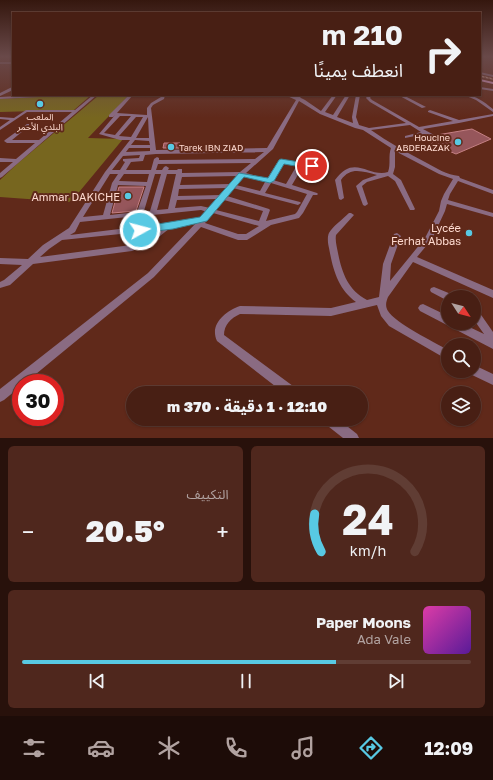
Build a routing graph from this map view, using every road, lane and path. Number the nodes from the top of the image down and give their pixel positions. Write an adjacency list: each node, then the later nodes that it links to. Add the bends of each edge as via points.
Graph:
1 (481, 80): 2 (main road)
2 (493, 83)
3 (481, 88): 5 (street)
4 (12, 89): 16 (street)
5 (493, 90)
6 (22, 96): 16 (street)
7 (95, 96): 20 (street)
8 (130, 96): 22 (street)
9 (164, 96): 25 (street, via 149,107)
10 (334, 96): 21 (street)
11 (347, 96): 27 (street)
12 (358, 96): 33 (street, via 354,117)
13 (369, 96): 31 (street, via 369,100)
14 (402, 96): 30 (street, via 433,110 430,111)
15 (468, 96): 18 (street)
16 (0, 97)
17 (300, 99): 21 (street); 47 (street)
18 (493, 110)
19 (66, 111): 20 (street); 26 (street); 29 (street, via 26,111)
20 (76, 111): 43 (street)
21 (322, 113): 27 (street)
22 (116, 114): 23 (street); 38 (street, via 101,133)
23 (135, 115): 25 (street); 38 (street)
24 (493, 115): 30 (street)
25 (148, 116): 41 (street); 42 (street)
26 (60, 117)
27 (334, 117): 33 (street)
28 (0, 118): 29 (street)
29 (15, 119): 36 (street)
30 (459, 122): 34 (street)
31 (410, 124): 34 (street); 35 (street)
32 (28, 125): 43 (street, via 5,143)
33 (357, 126): 35 (street)
34 (419, 128): 37 (street)
35 (367, 129): 46 (street); 73 (street)
36 (0, 130)
37 (426, 132): 39 (street); 40 (street)
38 (116, 137): 41 (street)
39 (407, 137)
40 (434, 137)
41 (133, 139): 42 (street); 44 (street)
42 (151, 140): 45 (street)
43 (39, 142): 56 (street)
44 (127, 146): 45 (street); 51 (street)
45 (152, 147): 49 (street)
46 (394, 148): 71 (street, via 393,170); 73 (street)
47 (269, 150): 48 (street); 57 (street)
48 (183, 152): 50 (street); 61 (street)
49 (156, 153): 50 (street); 52 (street); 58 (street)
50 (170, 153): 59 (street)
51 (121, 154): 52 (street); 54 (street)
52 (143, 154): 55 (street, via 142,160)
53 (0, 160): 56 (street)
54 (117, 160): 55 (street); 64 (street)
55 (128, 160): 65 (street)
56 (17, 161): 72 (street)
57 (256, 161): 60 (street); 70 (street)
58 (156, 162): 59 (street); 67 (street)
59 (167, 162): 61 (street); 66 (street)
60 (200, 162): 61 (street); 69 (street)
61 (181, 163): 68 (street)
62 (302, 164): 63 (street); 74 (street, via 281,161); 78 (street)
63 (312, 166)
64 (108, 172): 65 (street); 96 (street)
65 (121, 172): 67 (street); 75 (street)
66 (165, 172): 67 (street); 68 (street); 91 (street)
67 (153, 173): 76 (street)
68 (179, 173): 69 (street); 79 (street)
69 (199, 174): 70 (street)
70 (242, 174): 74 (street); 77 (street)
71 (387, 175): 84 (street, via 347,170 338,180); 87 (street, via 360,184 359,189); 89 (street, via 398,180)
72 (0, 176)
73 (456, 178): 80 (street); 85 (street)
74 (270, 181): 78 (street); 81 (street)
75 (116, 182): 76 (street); 95 (street)
76 (149, 184): 92 (street)
77 (232, 186): 79 (street); 81 (street); 82 (street)
78 (288, 186): 98 (street, via 313,194 299,214)
79 (176, 187): 83 (street)
80 (493, 191)
81 (262, 193): 86 (street)
82 (222, 197): 83 (street); 88 (street); 98 (street, via 267,209)
83 (173, 198): 90 (street)
84 (341, 198)
85 (444, 201): 94 (street); 103 (street, via 442,211 428,239)
86 (298, 203)
87 (365, 204)
88 (211, 210): 90 (street, via 197,208); 97 (street); 98 (street)
89 (412, 210)
90 (171, 211): 91 (street)
91 (153, 213): 92 (street)
92 (140, 214): 95 (street); 100 (street)
93 (351, 215): 111 (street, via 332,234 334,256 344,285 353,296)
94 (493, 215)
95 (106, 217): 96 (street)
96 (78, 220): 102 (street, via 72,230)
97 (201, 222): 98 (street, via 241,237 250,236); 99 (street); 122 (street, via 151,275)
98 (263, 225)
99 (168, 226): 100 (street); 105 (street, via 147,242 132,248)
100 (140, 230): 102 (street)
101 (397, 236): 110 (street, via 387,264)
102 (62, 238): 105 (street)
103 (412, 258): 109 (street); 110 (street)
104 (0, 260): 105 (street)
105 (30, 261): 106 (street, via 7,283)
106 (0, 284)
107 (434, 290): 108 (street)
108 (441, 294)
109 (493, 294)
110 (383, 298): 111 (street); 118 (street, via 382,310 392,323)
111 (366, 304): 121 (street, via 332,312 233,312 221,326 218,333 220,338)
112 (423, 308): 113 (street)
113 (441, 317)
114 (481, 322): 116 (street)
115 (466, 330): 117 (street)
116 (493, 340)
117 (493, 344)
118 (441, 351)
119 (481, 374): 120 (street)
120 (493, 380)
121 (284, 386)
122 (0, 396)
123 (337, 426): 124 (street)
124 (353, 438)

